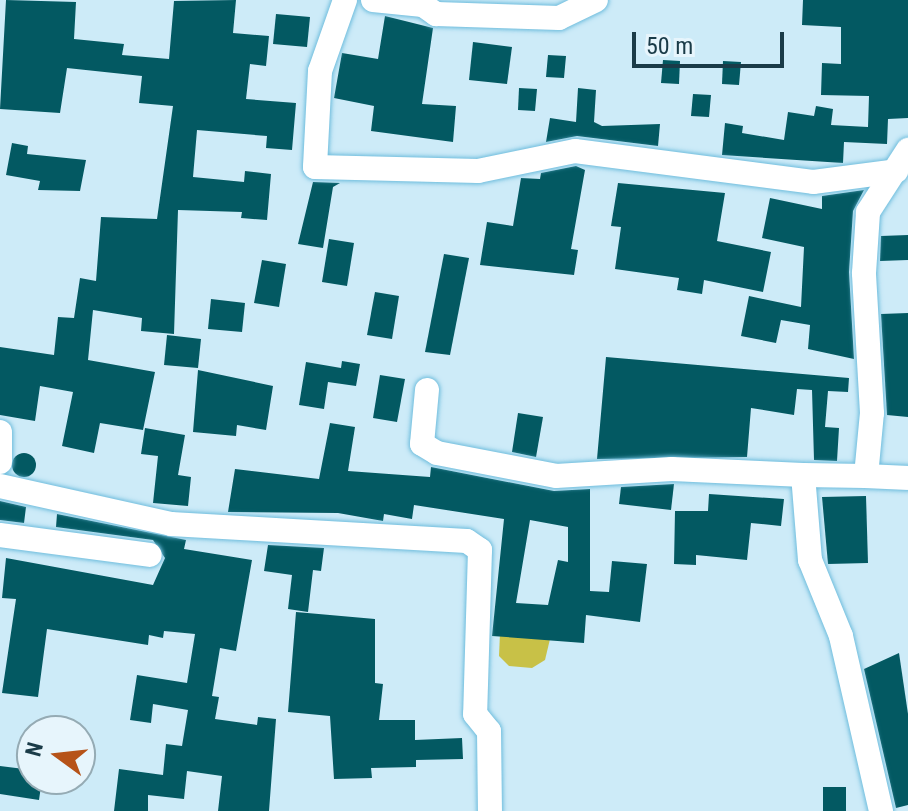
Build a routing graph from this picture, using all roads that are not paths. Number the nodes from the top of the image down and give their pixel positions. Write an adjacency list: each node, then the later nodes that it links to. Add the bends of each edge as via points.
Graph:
1 (345, 0): 4 (street, via 320,71 315,167 478,171 575,151 813,182)
2 (373, 0): 3 (street, via 423,5 436,14 559,18)
3 (596, 0)
4 (902, 161): 9 (street, via 868,212 864,273 872,413)
5 (427, 390): 8 (street, via 422,444 437,453 556,476 672,469)
6 (0, 432): 7 (street)
7 (0, 462)
8 (803, 475): 9 (street); 15 (street, via 810,560 841,636)
9 (866, 476): 10 (street)
10 (908, 478)
11 (0, 486): 14 (street, via 171,524 467,541 480,550 475,714 489,731)
12 (0, 535): 13 (street)
13 (150, 555)
14 (490, 811)
15 (881, 811)

